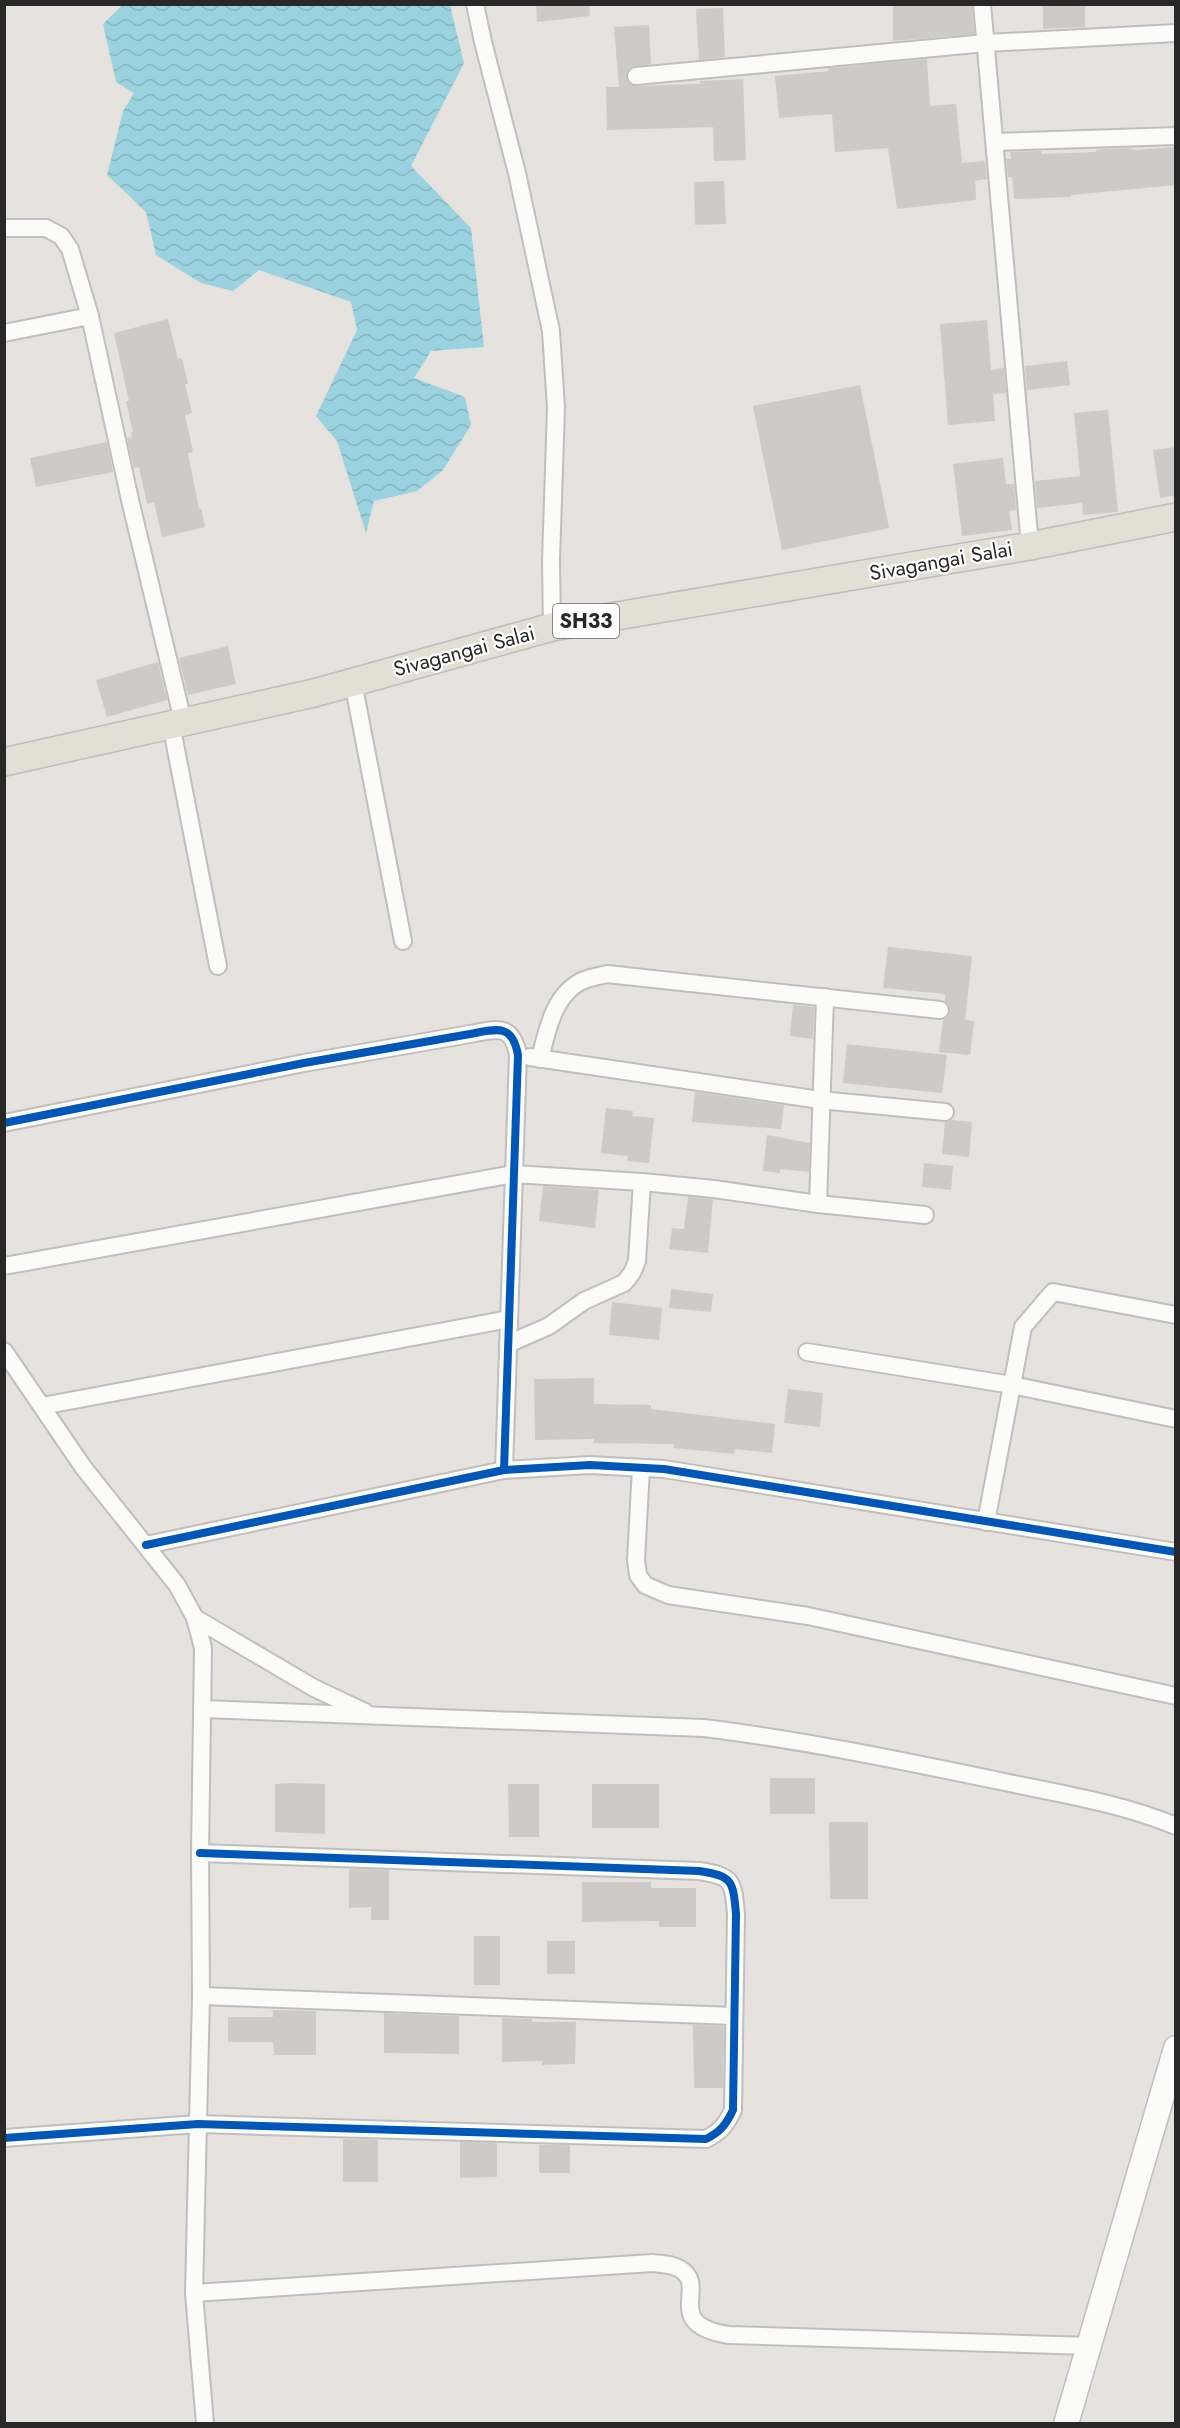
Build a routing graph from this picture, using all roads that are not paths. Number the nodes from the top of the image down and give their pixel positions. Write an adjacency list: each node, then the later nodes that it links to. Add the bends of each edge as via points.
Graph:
1 (475, 4): 13 (street, via 517,173 550,331 556,408 550,560)
2 (982, 4): 4 (street)
3 (1176, 33): 4 (street)
4 (986, 43): 5 (street); 7 (street)
5 (636, 76)
6 (1176, 136): 7 (street)
7 (994, 142): 12 (street)
8 (4, 228): 9 (street, via 46,228 61,236 70,249)
9 (90, 316): 10 (street); 15 (street)
10 (4, 333)
11 (1176, 518): 12 (main road, Sivagangai Salai / SH33)
12 (1030, 546): 13 (main road, Sivagangai Salai / SH33)
13 (552, 627): 14 (main road, Sivagangai Salai / SH33)
14 (353, 682): 15 (main road, Sivagangai Salai / SH33); 17 (street)
15 (177, 722): 16 (main road, Sivagangai Salai / SH33); 18 (street)
16 (4, 762)
17 (403, 941)
18 (218, 966)
19 (825, 998): 20 (street); 22 (street, via 607,974 583,980 554,1010); 23 (street)
20 (940, 1010)
21 (518, 1055): 22 (street); 25 (street, via 515,1039 509,1033 494,1030 304,1063); 26 (street)
22 (540, 1059): 23 (street)
23 (820, 1100): 24 (street); 28 (street)
24 (945, 1112)
25 (4, 1123)
26 (514, 1174): 27 (street); 30 (street); 32 (street)
27 (642, 1182): 28 (street); 33 (street, via 637,1261 624,1283 584,1301 549,1326)
28 (818, 1204): 29 (street)
29 (925, 1215)
30 (4, 1266)
31 (1176, 1315): 36 (street, via 1053,1292 1023,1327)
32 (509, 1319): 33 (street); 37 (street)
33 (508, 1344): 40 (street)
34 (4, 1351): 37 (street)
35 (807, 1352): 36 (street)
36 (1012, 1385): 38 (street); 41 (street)
37 (42, 1406): 42 (street, via 82,1467)
38 (1176, 1419)
39 (641, 1468): 40 (street, via 590,1465); 41 (street); 45 (street, via 638,1575 645,1585 668,1596 808,1616)
40 (504, 1470): 42 (street)
41 (986, 1522): 43 (street)
42 (146, 1545): 44 (street, via 177,1585)
43 (1176, 1552)
44 (195, 1618): 46 (street, via 203,1648); 47 (street, via 314,1688)
45 (1176, 1696)
46 (202, 1709): 47 (street); 49 (street)
47 (372, 1715): 48 (street, via 704,1728 770,1736 1100,1802)
48 (1176, 1826)
49 (200, 1853): 50 (street); 51 (street, via 721,1874 734,1889)
50 (201, 1996): 51 (street); 53 (street)
51 (734, 2016): 53 (street, via 733,2110 718,2133 706,2139)
52 (1176, 2048): 56 (street)
53 (198, 2124): 54 (street); 55 (street)
54 (4, 2138)
55 (194, 2293): 56 (street, via 652,2263 682,2270 690,2280 691,2317 710,2332); 57 (street)
56 (1089, 2346): 58 (street)
57 (205, 2424)
58 (1066, 2424)

